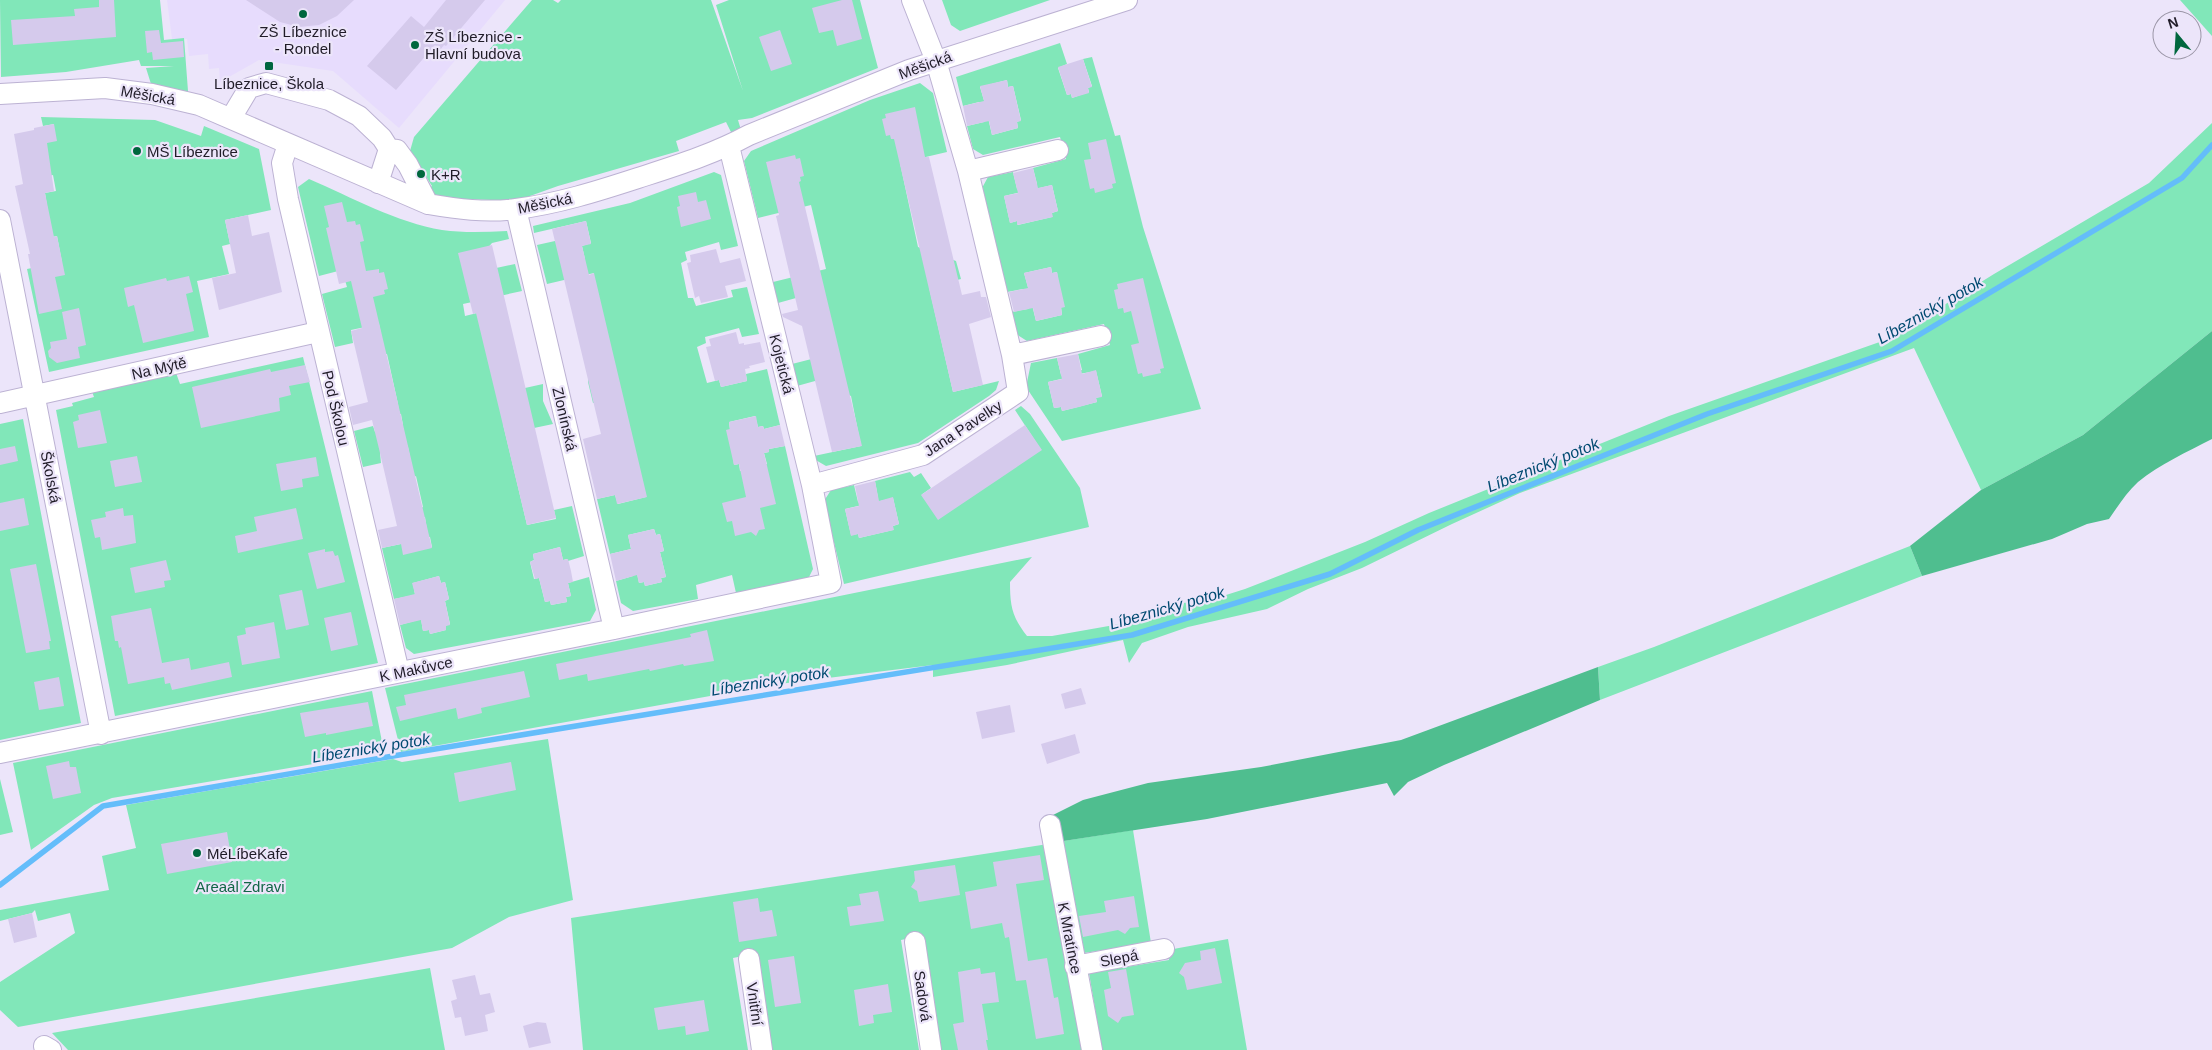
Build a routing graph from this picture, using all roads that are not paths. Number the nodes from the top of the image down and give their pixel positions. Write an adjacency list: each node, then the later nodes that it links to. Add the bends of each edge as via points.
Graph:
1 (912, 0): 3 (street, Jana Pavelky)
2 (1127, 0): 3 (street, Měšická)
3 (936, 61): 7 (street, Měšická); 10 (street, Jana Pavelky)
4 (0, 94): 5 (street, Měšická, via 105,88 187,102)
5 (231, 118): 6 (street, Měšická); 8 (street, via 249,88 266,83 329,100 359,116)
6 (288, 144): 11 (street, Měšická); 15 (street, Pod Školou, via 282,163)
7 (729, 146): 13 (street, Měšická, via 589,194); 20 (street, Kojetická)
8 (389, 149): 11 (street); 12 (street, via 397,150 408,165)
9 (1058, 150): 10 (street)
10 (968, 171): 17 (street, Jana Pavelky)
11 (378, 183): 12 (street, Měšická)
12 (428, 204): 13 (street, Měšická, via 460,210)
13 (516, 209): 22 (street, Zlonínská)
14 (0, 220): 18 (street, Školská)
15 (318, 332): 18 (street, Na Mýtě); 23 (street, Pod Školou)
16 (1101, 336): 17 (street)
17 (1012, 355): 20 (street, Jana Pavelky, via 1018,392 923,455)
18 (35, 396): 19 (street, Na Mýtě); 24 (street, Školská)
19 (0, 403)
20 (812, 485): 21 (street, Kojetická)
21 (831, 582): 22 (street, K Makůvce)
22 (614, 629): 23 (street, K Makůvce)
23 (400, 672): 24 (street, K Makůvce)
24 (101, 734): 25 (street, K Makůvce)
25 (0, 753)
26 (1050, 825): 30 (street, K Mratínce)
27 (915, 942): 32 (street, Sadová)
28 (1164, 949): 30 (street, Slepá)
29 (749, 959): 31 (street, Vnitřní)
30 (1075, 966): 33 (street, K Mratínce)
31 (762, 1050)
32 (930, 1050)
33 (1092, 1050)

